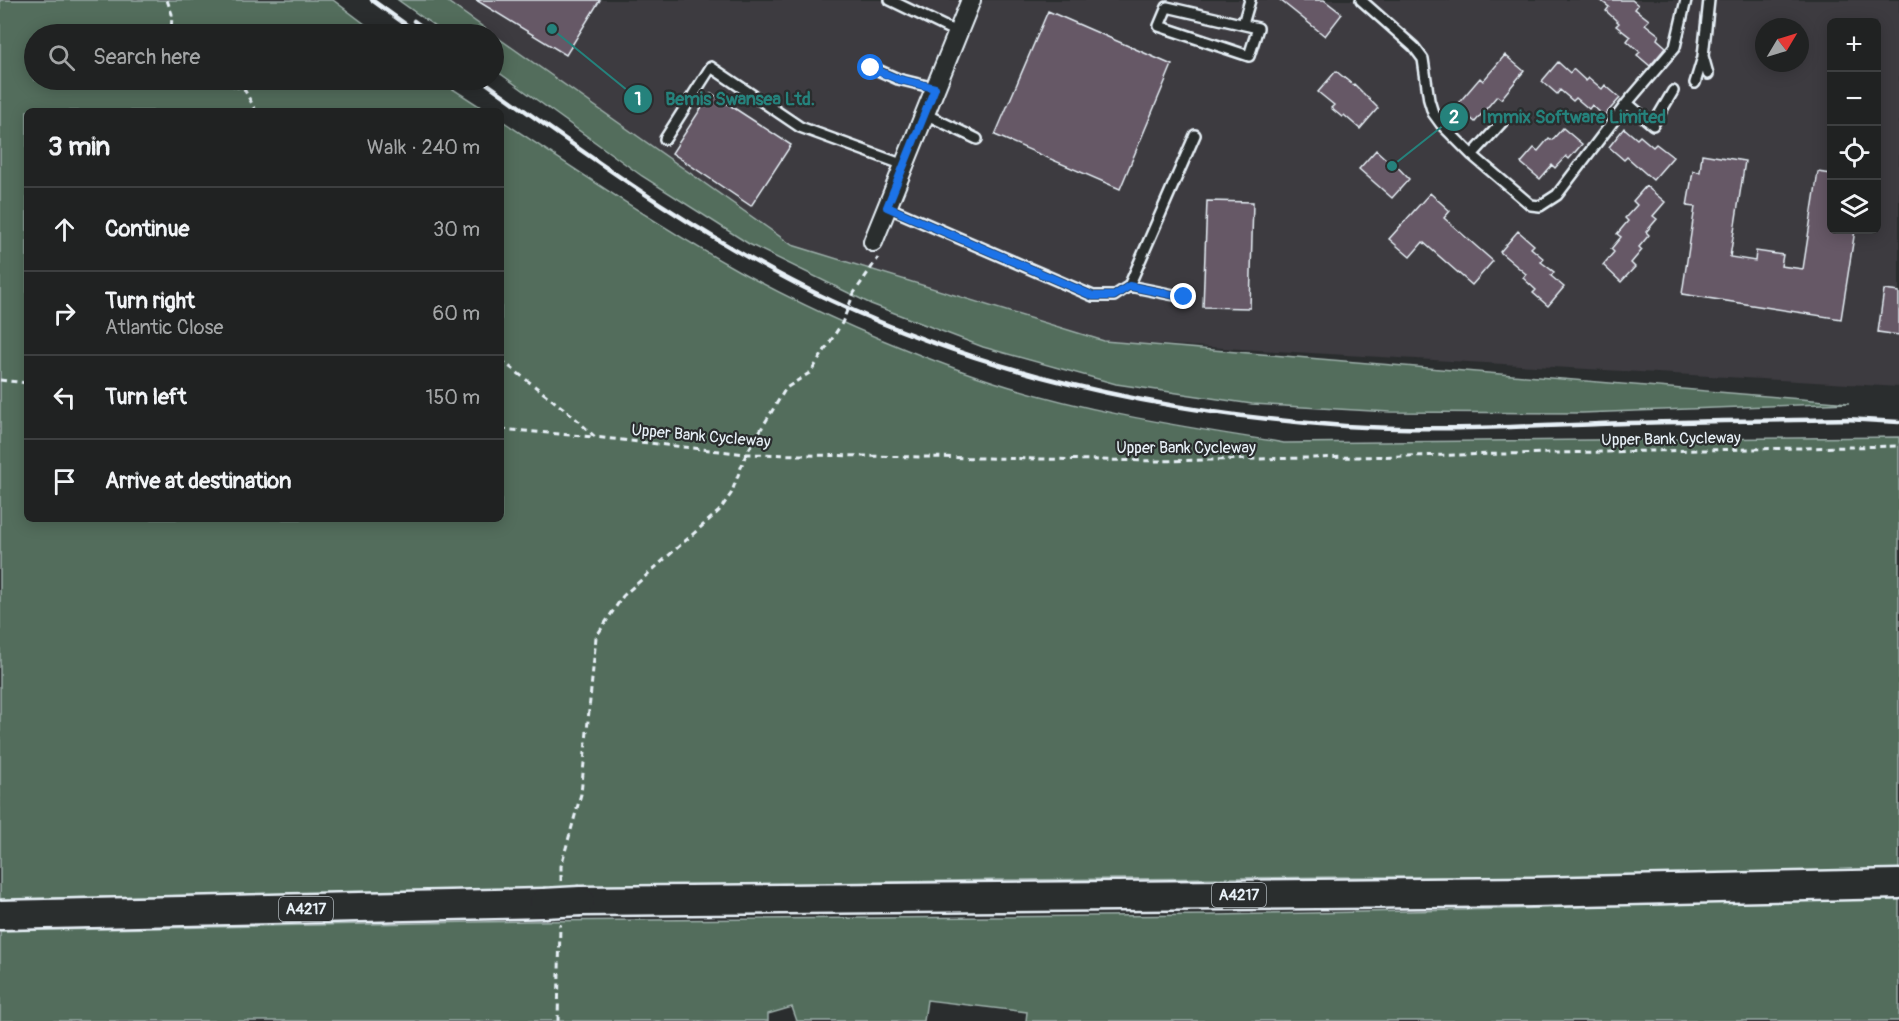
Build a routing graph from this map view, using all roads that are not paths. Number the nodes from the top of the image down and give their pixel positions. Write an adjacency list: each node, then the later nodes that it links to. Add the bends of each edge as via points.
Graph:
1 (890, 0): 8 (lane)
2 (971, 0): 8 (street)
3 (1250, 0): 7 (lane)
4 (1361, 0): 21 (lane, via 1423,59 1433,113)
5 (1686, 0): 15 (lane, via 1676,47)
6 (1709, 0): 9 (lane)
7 (1243, 24): 7 (lane, via 1258,28 1249,56 1159,26 1167,7)
8 (958, 33): 13 (street)
9 (1703, 56): 11 (lane); 12 (lane)
10 (871, 68): 13 (lane)
11 (1708, 74)
12 (1695, 83)
13 (935, 88): 16 (street)
14 (1673, 91): 15 (lane, via 1653,125)
15 (1627, 104): 21 (lane, via 1557,195 1540,206 1531,205)
16 (925, 114): 20 (lane); 22 (street)
17 (1505, 119): 21 (lane)
18 (1196, 135): 25 (lane)
19 (665, 139): 22 (lane, via 711,67 800,127)
20 (977, 139)
21 (1472, 155)
22 (904, 165): 23 (street)
23 (887, 207): 24 (street); 25 (lane, via 1093,296 1114,296)
24 (873, 242)
25 (1129, 286): 26 (lane)
26 (1184, 297)
27 (1899, 884): 28 (main road, A4217, via 1545,892 561,902)
28 (0, 915)

